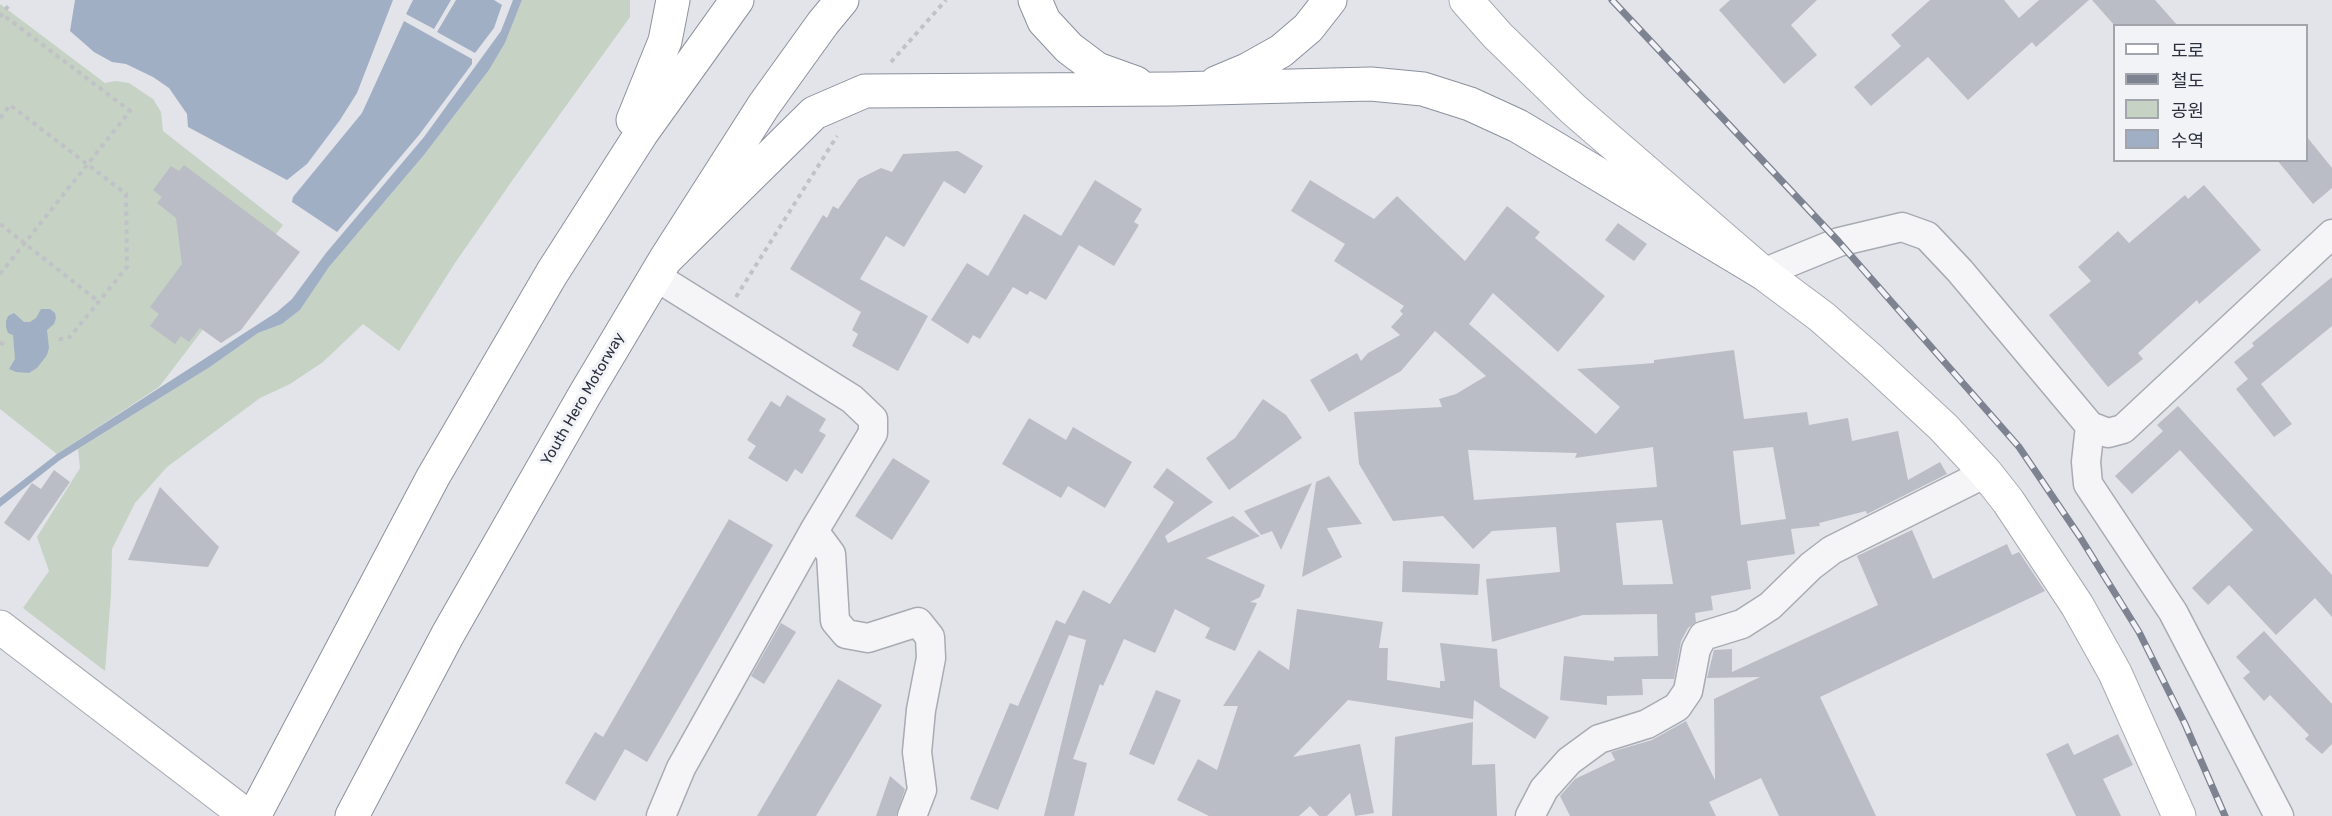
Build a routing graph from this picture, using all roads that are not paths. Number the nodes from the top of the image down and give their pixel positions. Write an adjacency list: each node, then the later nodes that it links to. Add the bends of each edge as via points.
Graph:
1 (673, 0): 8 (main road, via 665,41 647,90)
2 (737, 0): 8 (main road, via 641,134)
3 (842, 0): 10 (main road, Youth Hero Motorway, via 764,105)
4 (1035, 0): 7 (main road, via 1044,21 1097,69 1133,83)
5 (1330, 0): 7 (main road, via 1308,28 1281,51 1210,85)
6 (1467, 0): 11 (main road, via 1573,109)
7 (1172, 90): 10 (main road, via 865,91 814,113); 11 (main road, via 1371,84 1423,89 1470,104 1518,126)
8 (592, 211): 17 (main road, via 433,477)
9 (2332, 234): 12 (street, via 2123,429 2108,433)
10 (660, 268): 14 (street, via 723,318 852,399 873,419 873,433); 18 (main road, Youth Hero Motorway, via 448,634)
11 (1763, 273): 12 (street, via 1839,242 1902,227 1927,236); 13 (main road, via 1872,361)
12 (2090, 426): 23 (street, via 2088,484 2173,612)
13 (1986, 473): 21 (street, via 1832,550 1770,606 1742,624 1703,636 1696,649 1688,690 1677,707 1647,724 1599,739 1544,789); 22 (main road, via 2078,605 2115,673)
14 (814, 531): 19 (street, via 681,768); 20 (street, via 831,554 835,621 846,634 868,638 918,622 930,637 931,658 917,752 922,790)
15 (0, 627): 16 (main road)
16 (247, 816)
17 (254, 816)
18 (352, 816)
19 (661, 816)
20 (912, 816)
21 (1530, 816)
22 (2180, 816)
23 (2279, 816)

